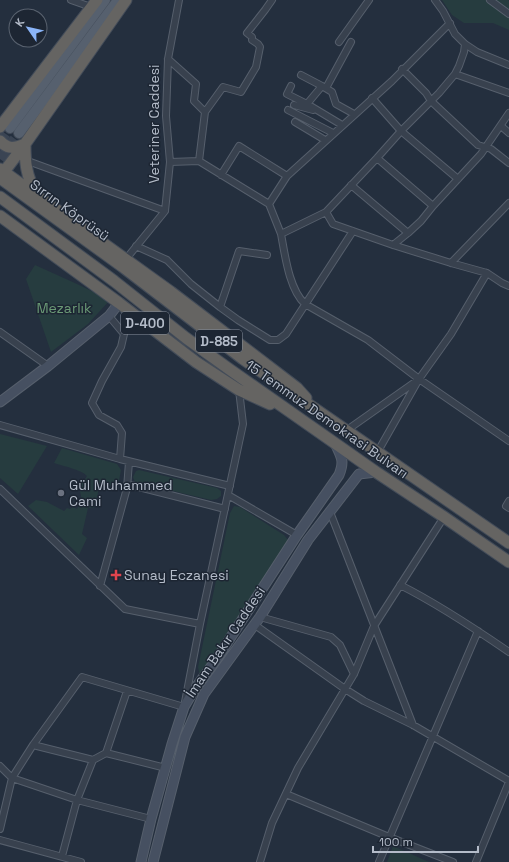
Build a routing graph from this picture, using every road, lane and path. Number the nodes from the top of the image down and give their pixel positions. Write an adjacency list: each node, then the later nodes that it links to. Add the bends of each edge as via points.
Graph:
1 (72, 0): 10 (street)
2 (105, 0): 36 (main road)
3 (118, 0): 36 (main road)
4 (126, 0): 42 (highway)
5 (179, 0): 16 (street, Veteriner Caddesi)
6 (272, 0): 29 (street, via 247,33 260,47 252,75 241,92 223,87)
7 (369, 0): 13 (street)
8 (435, 0): 12 (street)
9 (490, 0): 11 (street)
10 (94, 4): 36 (highway)
11 (509, 14)
12 (450, 23): 15 (street, via 455,34); 18 (street)
13 (339, 42)
14 (351, 42): 22 (street)
15 (465, 44): 17 (street, via 476,52); 19 (street, via 462,60)
16 (168, 59): 29 (street, via 196,84 194,101); 47 (street, Veteriner Caddesi, via 166,116)
17 (509, 65)
18 (402, 69): 24 (street); 25 (street)
19 (455, 74): 23 (street); 25 (street)
20 (301, 75): 22 (street)
21 (291, 86): 26 (street, via 287,94)
22 (324, 87): 26 (street); 31 (street, via 332,92 336,104)
23 (509, 93)
24 (372, 98): 31 (street); 37 (street)
25 (431, 101): 37 (street); 43 (street, via 478,145)
26 (307, 104): 32 (street)
27 (294, 105): 32 (street)
28 (288, 110): 38 (street)
29 (206, 112): 46 (street)
30 (509, 113): 35 (street)
31 (354, 114): 34 (street)
32 (332, 117): 34 (street)
33 (295, 122): 40 (street)
34 (342, 125): 38 (street)
35 (501, 126): 39 (street); 43 (street)
36 (7, 127)
37 (401, 131): 44 (street); 52 (street)
38 (333, 133): 40 (street)
39 (509, 134)
40 (325, 140): 51 (street)
41 (0, 141): 42 (highway, via 8,148)
42 (25, 144): 45 (highway, D-400); 49 (highway)
43 (485, 147): 48 (street); 52 (street)
44 (377, 158): 53 (street); 58 (street)
45 (25, 160): 54 (highway, D-400, via 31,185); 59 (street)
46 (198, 161): 47 (street); 50 (street)
47 (170, 162): 59 (street, Veteriner Caddesi)
48 (509, 163)
49 (1, 174): 54 (highway); 70 (highway, Sırrın Köprüsü)
50 (221, 175): 51 (street, via 239,146); 57 (street)
51 (287, 176): 57 (street)
52 (458, 179): 58 (street)
53 (351, 185): 60 (street); 65 (street)
54 (37, 194): 70 (highway, D-400)
55 (0, 197): 83 (highway, 15 Temmuz Demokrasi Bulvarı / D-885, via 114,280 186,338)
56 (509, 203): 71 (street)
57 (269, 204): 66 (street)
58 (433, 206): 65 (street)
59 (165, 211): 68 (street)
60 (326, 212): 64 (street, via 333,224); 66 (street)
61 (0, 216): 63 (highway, D-400)
62 (0, 224): 63 (main road)
63 (22, 231): 74 (highway, D-400)
64 (353, 231): 67 (street); 75 (street)
65 (408, 233): 67 (street)
66 (281, 234): 75 (street, via 287,267 299,298)
67 (393, 245): 71 (street)
68 (136, 246): 70 (street); 76 (street, via 167,260 191,284)
69 (268, 255): 76 (street, via 239,251)
70 (124, 263): 85 (highway, 15 Temmuz Demokrasi Bulvarı / D-400, via 214,324 297,388 317,411)
71 (451, 264): 72 (street)
72 (487, 273): 73 (street); 80 (street, via 451,334)
73 (509, 286)
74 (119, 303): 77 (main road); 81 (highway, D-400, via 196,362)
75 (305, 304): 76 (street, via 286,334 278,340 270,340); 80 (street, via 368,340)
76 (220, 307)
77 (109, 316): 79 (main road); 89 (street, via 124,334 121,347 92,403 99,415 117,425 122,433)
78 (0, 332): 79 (street)
79 (48, 366): 82 (main road)
80 (419, 379): 85 (street); 86 (street); 88 (street)
81 (239, 390): 83 (highway, D-400); 93 (street, via 243,424)
82 (0, 402)
83 (298, 417): 87 (highway, 15 Temmuz Demokrasi Bulvarı / D-400)
84 (0, 424): 89 (street)
85 (347, 430): 88 (highway, 15 Temmuz Demokrasi Bulvarı / D-400)
86 (509, 441)
87 (335, 443): 91 (highway, 15 Temmuz Demokrasi Bulvarı / D-400); 101 (main road, via 343,465 339,475)
88 (377, 453): 102 (highway, 15 Temmuz Demokrasi Bulvarı / D-400)
89 (120, 460): 90 (street)
90 (129, 462): 92 (street); 93 (street)
91 (376, 472): 99 (main road, İmam Bakır Caddesi, via 359,474); 100 (highway, 15 Temmuz Demokrasi Bulvarı / D-400)
92 (127, 484): 98 (street); 105 (street)
93 (230, 486): 95 (street)
94 (0, 489): 105 (street)
95 (228, 495): 98 (street); 101 (street)
96 (509, 501): 97 (street, via 506,506)
97 (509, 508)
98 (225, 510): 107 (street)
99 (330, 512): 106 (main road, İmam Bakır Caddesi, via 308,540); 108 (street)
100 (444, 517): 103 (highway, 15 Temmuz Demokrasi Bulvarı / D-400); 104 (street)
101 (297, 535): 114 (main road)
102 (509, 542)
103 (509, 562)
104 (400, 585): 108 (street); 109 (street)
105 (100, 586): 107 (street, via 125,609)
106 (257, 621): 111 (street, via 331,637 340,645); 112 (street); 133 (main road, İmam Bakır Caddesi, via 204,694 193,716 185,737)
107 (200, 624): 114 (street)
108 (374, 626): 111 (street); 115 (street)
109 (478, 631): 110 (street); 116 (street)
110 (509, 652)
111 (354, 674): 112 (street)
112 (345, 689): 115 (street); 124 (street, via 298,768)
113 (127, 691): 114 (street); 117 (street, via 82,677); 118 (street)
114 (184, 708): 121 (main road)
115 (413, 725): 116 (street)
116 (433, 738): 123 (street); 128 (street)
117 (33, 745): 119 (street); 122 (street)
118 (106, 753): 119 (street); 121 (street)
119 (93, 760): 125 (street)
120 (0, 766): 122 (street)
121 (166, 768): 126 (main road)
122 (12, 778): 125 (street); 127 (street)
123 (509, 782): 137 (street)
124 (286, 794): 128 (street); 134 (street, via 272,823)
125 (77, 800): 126 (street); 130 (street)
126 (151, 819): 132 (main road)
127 (0, 829)
128 (389, 837): 135 (street); 136 (street)
129 (0, 840): 130 (street)
130 (62, 856): 131 (street)
131 (80, 862)
132 (141, 862)
133 (153, 862)
134 (260, 862)
135 (378, 862)
136 (453, 862)
137 (476, 862)

